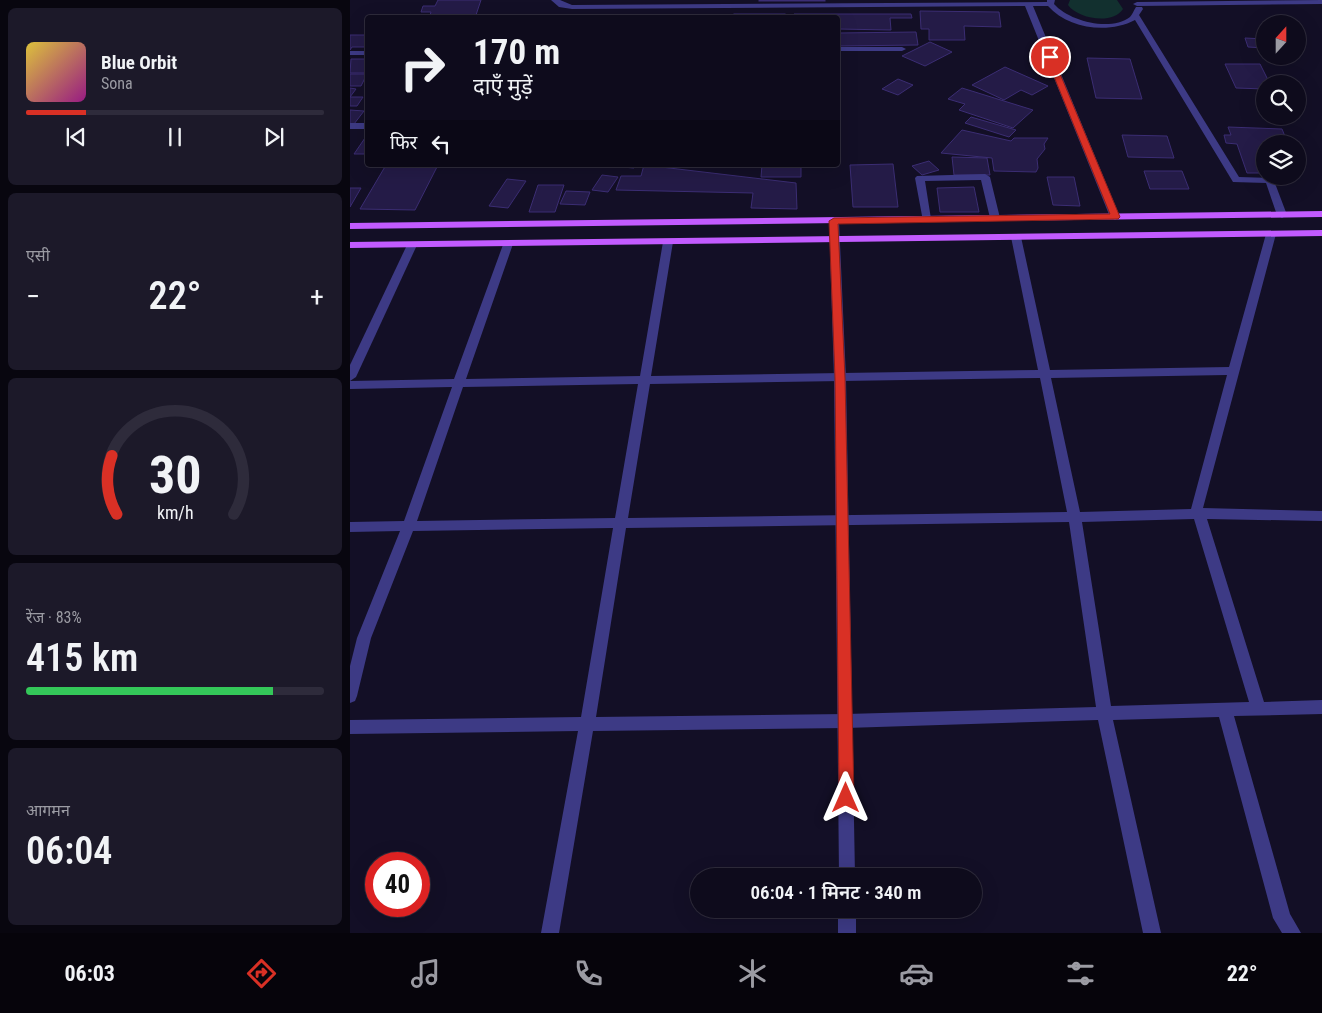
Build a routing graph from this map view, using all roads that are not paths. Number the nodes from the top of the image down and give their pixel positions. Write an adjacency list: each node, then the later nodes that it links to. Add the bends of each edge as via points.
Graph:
1 (555, 0): 5 (street, via 572,7)
2 (1050, 2): 5 (street); 6 (street, via 1053,10 1061,16 1079,23 1111,25)
3 (1135, 2): 4 (street); 6 (street, via 1139,10)
4 (1322, 2)
5 (1028, 4): 15 (street)
6 (1136, 16): 14 (street, via 1236,180 1270,180)
7 (840, 49): 8 (street)
8 (902, 49)
9 (350, 53): 10 (street)
10 (365, 53)
11 (350, 126): 12 (street)
12 (365, 126)
13 (1322, 214): 14 (main road)
14 (1282, 215): 15 (main road)
15 (1115, 217): 16 (main road)
16 (995, 218): 17 (main road); 17 (street, via 984,177 920,178)
17 (926, 219): 18 (main road)
18 (834, 221): 19 (main road); 23 (street)
19 (350, 226)
20 (1322, 233): 21 (main road)
21 (1271, 234): 22 (main road); 28 (street)
22 (1016, 237): 23 (main road); 29 (street)
23 (835, 239): 24 (main road); 31 (street)
24 (668, 242): 25 (main road); 32 (street)
25 (508, 244): 27 (main road); 33 (street)
26 (350, 245): 27 (main road)
27 (412, 245): 30 (street)
28 (1234, 371): 29 (street); 35 (street, via 1196,508)
29 (1045, 374): 31 (street); 37 (street)
30 (350, 377)
31 (840, 378): 32 (street); 38 (street)
32 (644, 381): 33 (street); 39 (street)
33 (459, 384): 34 (street); 41 (street)
34 (350, 385)
35 (1198, 514): 36 (street); 37 (street); 44 (street)
36 (1322, 516)
37 (1075, 517): 38 (street); 46 (street)
38 (842, 522): 39 (street); 47 (street)
39 (620, 525): 41 (street); 48 (street)
40 (350, 527): 41 (street)
41 (408, 527): 42 (street, via 364,638)
42 (350, 696)
43 (1322, 707): 44 (street)
44 (1258, 708): 45 (street)
45 (1225, 710): 46 (street); 55 (street, via 1282,918)
46 (1104, 713): 47 (street); 54 (street)
47 (846, 721): 48 (street); 50 (street)
48 (587, 724): 49 (street); 52 (street)
49 (350, 728)
50 (847, 868)
51 (847, 918): 53 (street)
52 (550, 933)
53 (847, 933)
54 (1152, 933)
55 (1292, 933)

